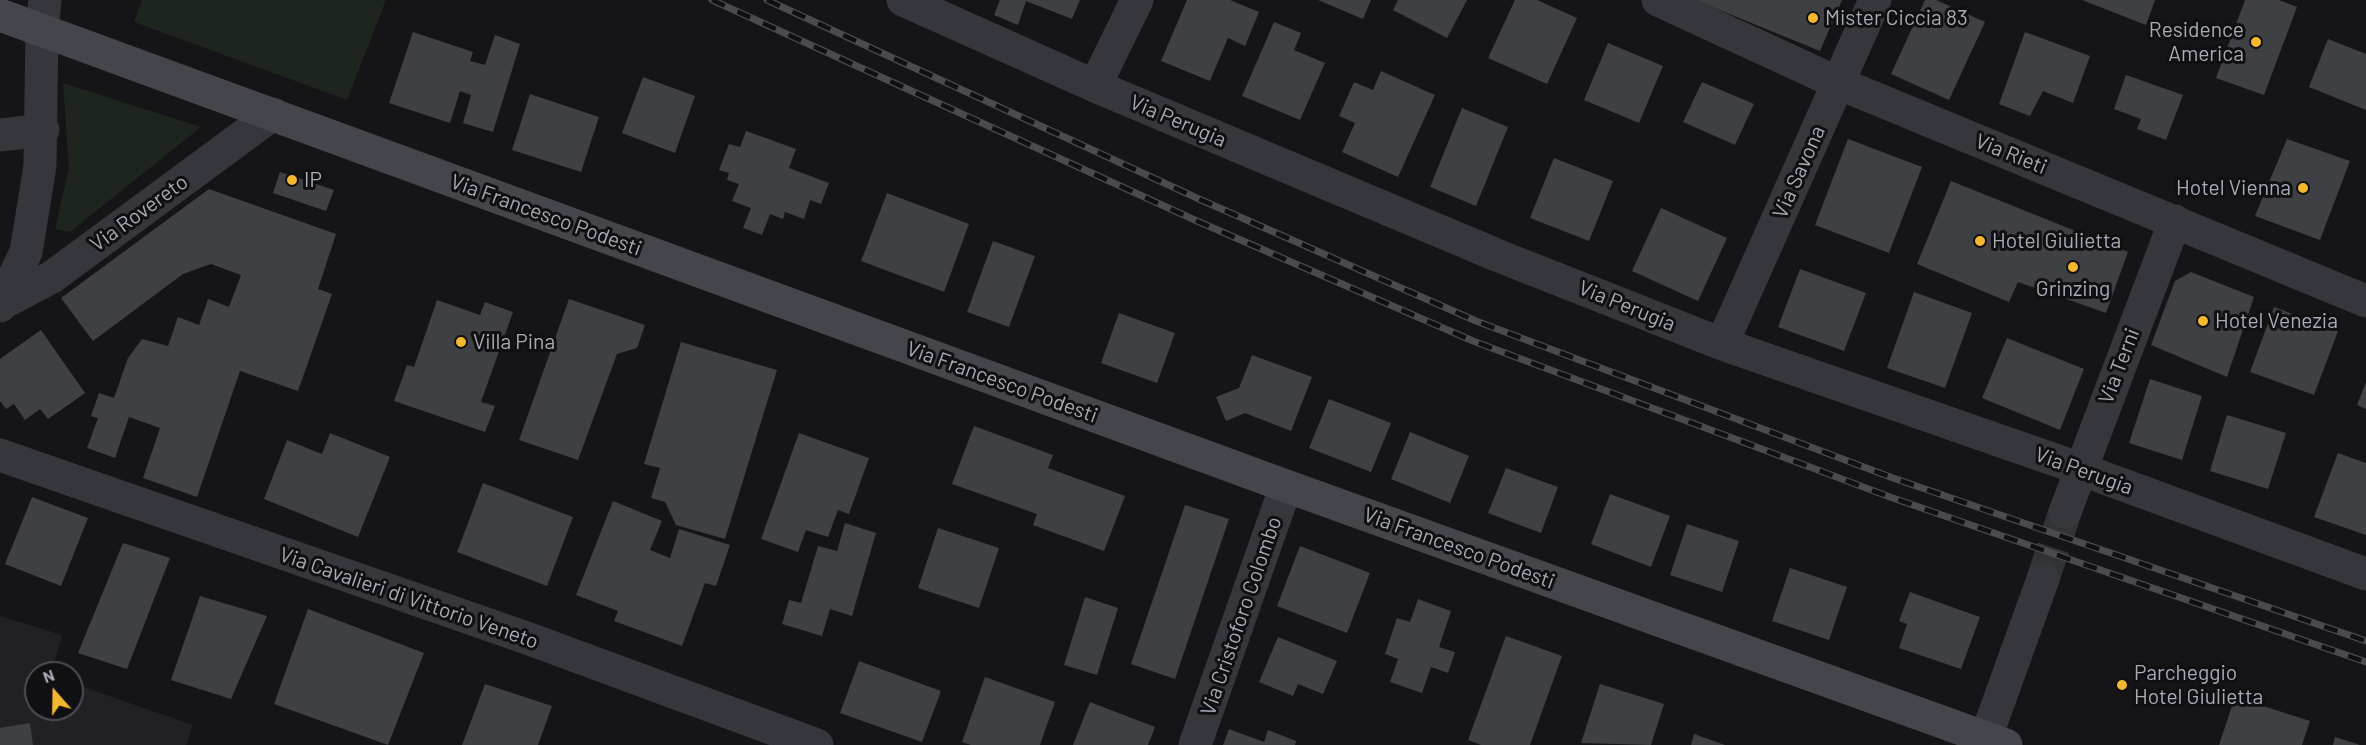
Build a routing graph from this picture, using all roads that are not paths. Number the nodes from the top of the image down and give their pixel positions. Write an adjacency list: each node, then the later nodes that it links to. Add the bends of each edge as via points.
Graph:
1 (903, 0): 8 (street, Via Perugia)
2 (1137, 0): 8 (street)
3 (1658, 0): 7 (street, Via Rieti)
4 (1875, 0): 7 (street, Via Savona)
5 (0, 15): 6 (main road, Via Francesco Podesti)
6 (44, 15): 9 (main road, Via Francesco Podesti); 10 (street, Via Rovereto)
7 (1838, 82): 12 (street, Via Rieti); 15 (street, Via Savona)
8 (1095, 86): 15 (street, Via Perugia, via 1499,256)
9 (273, 114): 14 (street, Via Rovereto, via 52,277); 18 (main road, Via Francesco Podesti)
10 (43, 130): 11 (street); 14 (street, Via Rovereto, via 26,252)
11 (0, 135)
12 (2175, 221): 13 (street, Via Rieti); 17 (street, Via Terni)
13 (2366, 301)
14 (1, 305)
15 (1722, 344): 17 (street, Via Perugia)
16 (0, 455): 23 (street, Via Cavalieri di Vittorio Veneto)
17 (2080, 470): 19 (street, Via Terni); 20 (street, Via Perugia)
18 (1286, 486): 22 (main road, Via Francesco Podesti); 24 (street, Via Cristoforo Colombo)
19 (2065, 512)
20 (2366, 574)
21 (2043, 579): 22 (street)
22 (1996, 741)
23 (817, 745)
24 (1195, 745)

